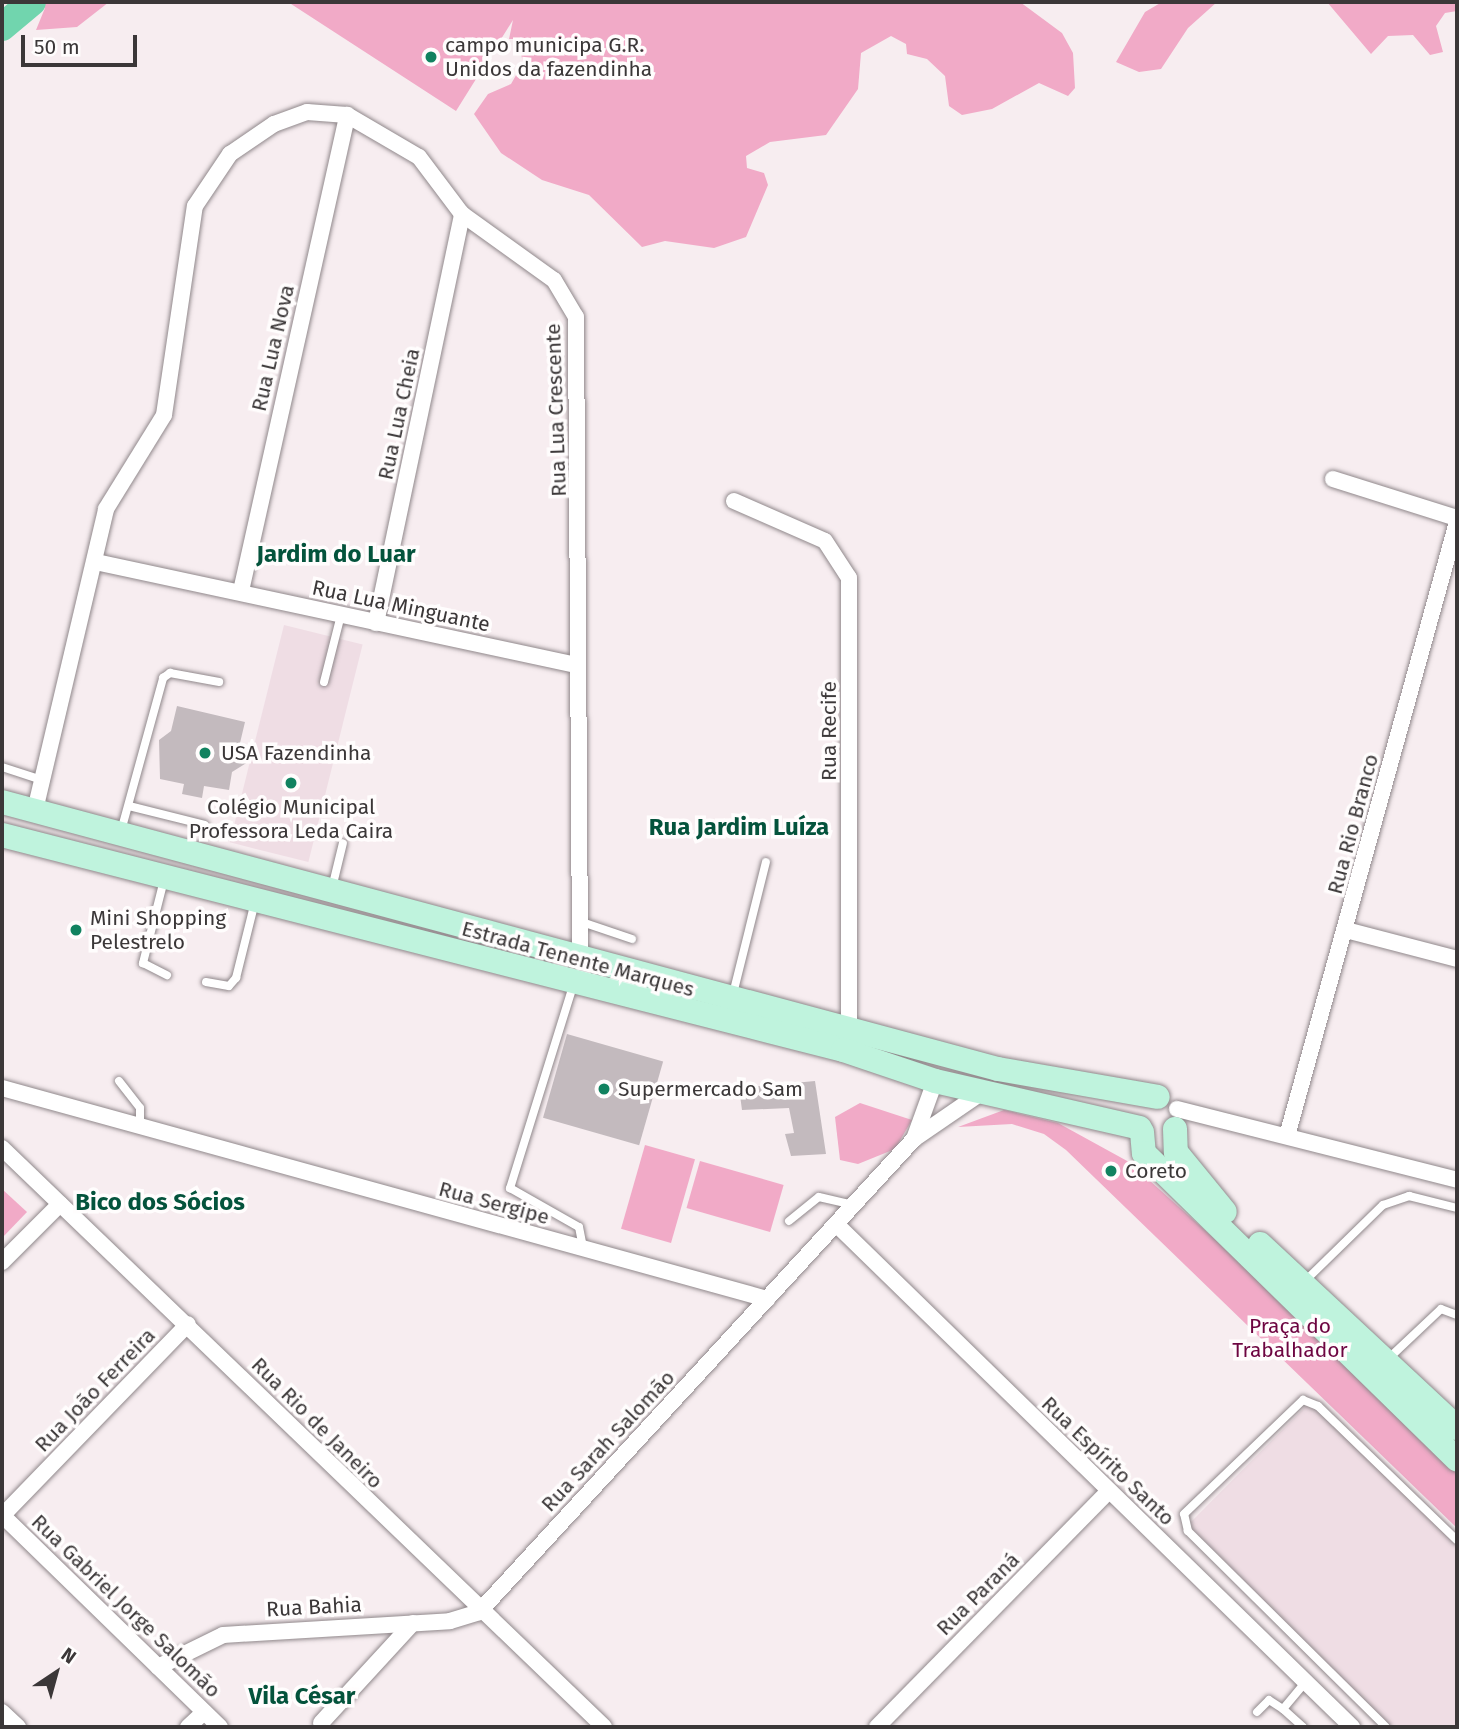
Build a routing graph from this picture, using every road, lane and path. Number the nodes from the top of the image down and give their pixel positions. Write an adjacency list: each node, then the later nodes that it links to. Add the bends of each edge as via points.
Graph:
1 (347, 115): 2 (street, Rua Lua Crescente, via 419,157); 6 (street, Rua Lua Crescente, via 307,112 274,124 230,154 205,186 188,227 164,415 106,509); 7 (street, Rua Lua Nova)
2 (462, 214): 9 (street, Rua Lua Cheia); 10 (street, Rua Lua Crescente, via 554,280 576,317 582,458)
3 (1333, 479): 5 (street)
4 (734, 501): 34 (street, Rua Recife, via 825,541 849,578)
5 (1457, 520): 27 (street, Rua Rio Branco)
6 (96, 562): 7 (street, Rua Lua Minguante); 14 (street)
7 (241, 591): 8 (street, Rua Lua Minguante)
8 (341, 615): 9 (street, Rua Lua Minguante); 12 (lane)
9 (376, 624): 10 (street, Rua Lua Minguante)
10 (577, 665): 26 (street, Rua Lua Crescente)
11 (219, 682): 16 (lane, via 170,673 163,678)
12 (324, 682)
13 (2, 767): 14 (lane)
14 (40, 779): 17 (street)
15 (2, 802): 17 (main road, Estrada Tenente Marques)
16 (128, 806): 18 (lane); 19 (lane)
17 (34, 810): 19 (main road, Estrada Tenente Marques)
18 (205, 825)
19 (120, 834): 24 (main road, Estrada Tenente Marques)
20 (2, 835): 23 (main road, Estrada Tenente Marques)
21 (343, 843): 24 (lane)
22 (766, 862): 33 (lane)
23 (165, 877): 25 (main road, Estrada Tenente Marques); 31 (lane, via 143,963)
24 (331, 891): 30 (main road, Estrada Tenente Marques)
25 (256, 899): 30 (main road, Estrada Tenente Marques); 32 (lane, via 236,978 229,986)
26 (579, 921): 28 (lane); 30 (street, Rua Lua Crescente)
27 (1346, 930): 29 (street); 43 (street, Rua Rio Branco)
28 (632, 939)
29 (1457, 960)
30 (577, 973): 33 (main road, Estrada Tenente Marques); 37 (main road, Estrada Tenente Marques); 52 (lane, via 510,1188 579,1227)
31 (167, 975)
32 (206, 982)
33 (732, 999): 34 (main road, Estrada Tenente Marques)
34 (849, 1029): 35 (main road, Estrada Tenente Marques)
35 (999, 1069): 37 (main road, via 948,1062); 40 (main road, Estrada Tenente Marques)
36 (119, 1081): 41 (lane, via 139,1108)
37 (935, 1081): 39 (main road, Estrada Tenente Marques); 44 (street)
38 (2, 1088): 41 (street, Rua Sergipe)
39 (981, 1093): 42 (main road, Estrada Tenente Marques); 44 (street)
40 (1172, 1115): 42 (main road, Estrada Tenente Marques, via 1157,1138); 42 (main road, via 1141,1104); 43 (street, via 1226,1121); 54 (main road, via 1176,1152 1221,1208)
41 (140, 1127): 52 (street, Rua Sergipe)
42 (1141, 1130): 60 (main road, via 1144,1153)
43 (1287, 1136): 46 (street)
44 (914, 1139): 48 (street)
45 (2, 1148): 47 (street, Rua Rio de Janeiro)
46 (1457, 1180)
47 (60, 1204): 53 (street); 57 (street, Rua Rio de Janeiro)
48 (853, 1205): 50 (lane, via 819,1197); 51 (street)
49 (1457, 1208): 54 (lane, via 1420,1196 1383,1205)
50 (789, 1221)
51 (836, 1224): 55 (street); 61 (street, Rua Espírito Santo)
52 (583, 1248): 55 (street, Rua Sergipe)
53 (2, 1262)
54 (1303, 1283): 58 (main road)
55 (767, 1299): 64 (street, Rua Sarah Salomão)
56 (1457, 1315): 58 (lane, via 1441,1309)
57 (188, 1324): 62 (street, Rua João Ferreira); 64 (street, Rua Rio de Janeiro)
58 (1387, 1360): 59 (main road)
59 (1457, 1428)
60 (1457, 1460)
61 (1109, 1491): 67 (street, Rua Espírito Santo); 77 (street, Rua Paraná)
62 (2, 1515): 66 (street, Rua Gabriel Jorge Salomão)
63 (1457, 1540): 80 (lane, via 1318,1406 1303,1400 1184,1514 1188,1531)
64 (479, 1612): 65 (street, Rua Bahia); 76 (street, Rua Rio de Janeiro)
65 (413, 1623): 66 (street, Rua Bahia, via 223,1635); 72 (street)
66 (158, 1667): 70 (street, Rua Gabriel Jorge Salomão)
67 (1306, 1682): 68 (lane); 79 (street, Rua Espírito Santo)
68 (1283, 1709): 71 (lane, via 1269,1700); 78 (lane)
69 (2, 1712): 73 (street)
70 (204, 1712): 74 (street); 75 (street, Rua Gabriel Jorge Salomão)
71 (1257, 1713)
72 (320, 1723)
73 (18, 1727)
74 (188, 1727)
75 (220, 1727)
76 (604, 1727)
77 (877, 1727)
78 (1303, 1727)
79 (1352, 1727)
80 (1387, 1727)

